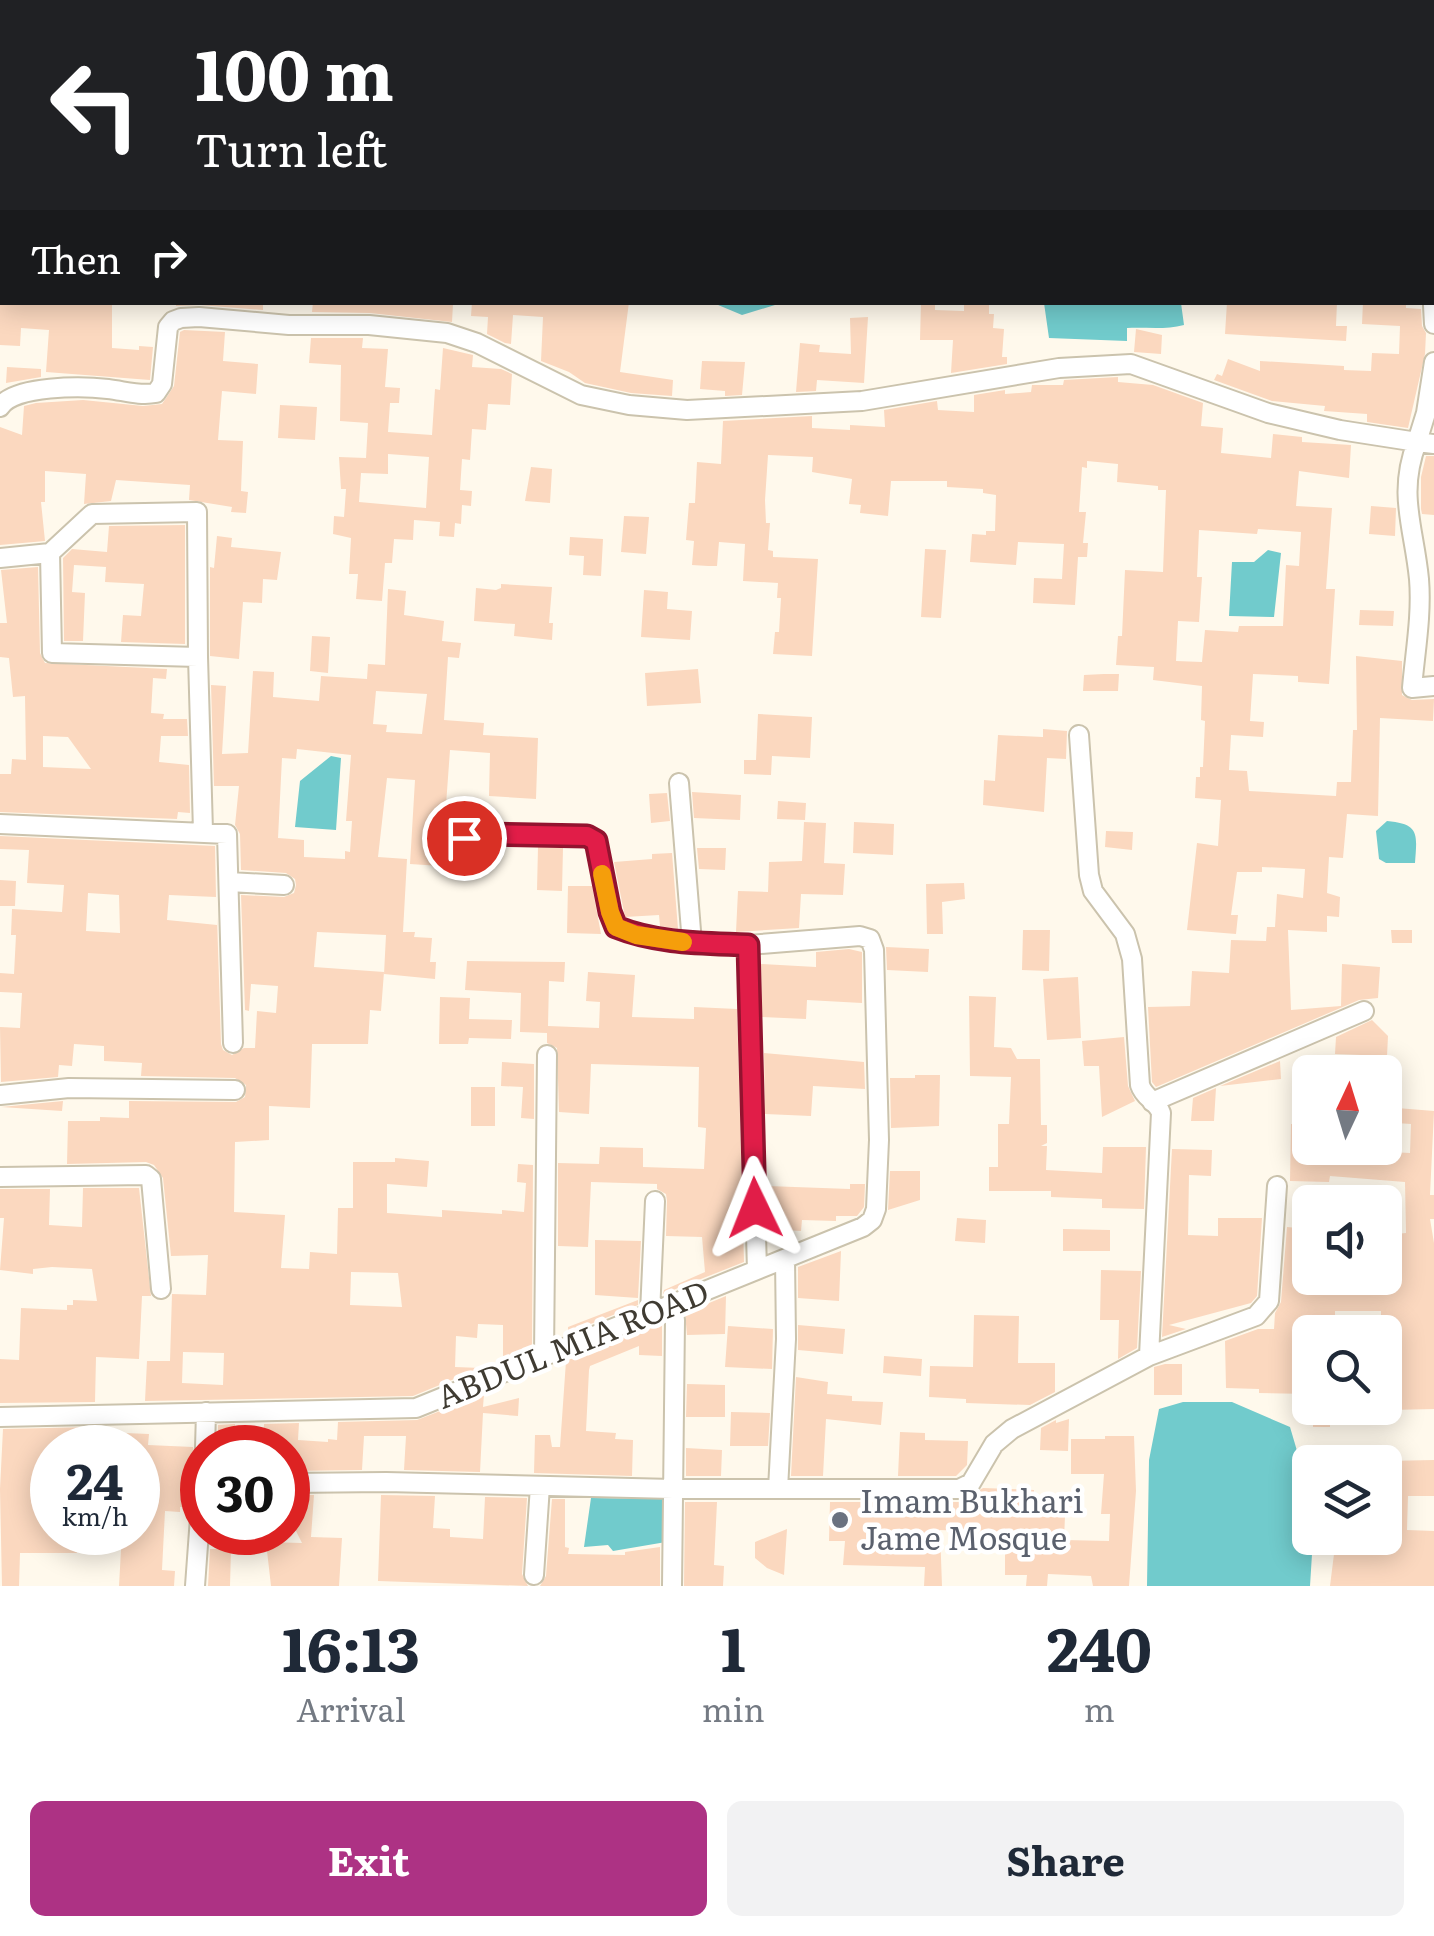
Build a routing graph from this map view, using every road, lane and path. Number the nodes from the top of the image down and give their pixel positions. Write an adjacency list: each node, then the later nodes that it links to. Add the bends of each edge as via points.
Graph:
1 (1434, 362): 3 (street)
2 (0, 407): 3 (street, via 14,395 43,390 156,393 168,328 199,316 446,333 581,395 687,410 862,401 1059,368 1131,364 1268,414)
3 (1426, 443): 7 (street, via 1408,464 1406,487 1419,580 1412,688)
4 (50, 553): 5 (street); 6 (street, via 52,653); 6 (street, via 92,514 197,512)
5 (0, 558)
6 (198, 657): 11 (street)
7 (1434, 686)
8 (1079, 735): 22 (street, via 1089,875 1125,934 1132,959 1140,1085)
9 (679, 782): 15 (street)
10 (0, 824): 11 (street)
11 (204, 831): 13 (street, via 227,834)
12 (464, 838): 15 (street, via 587,836 596,841 616,927)
13 (229, 882): 14 (street); 18 (street)
14 (284, 885)
15 (692, 943): 16 (street)
16 (748, 945): 26 (street, ABDUL MIA ROAD, via 860,936 874,950 879,1140 872,1220); 27 (street)
17 (1364, 1011): 22 (street)
18 (233, 1043)
19 (547, 1055): 31 (street)
20 (235, 1090): 21 (street, via 69,1088)
21 (0, 1095)
22 (1152, 1102): 32 (street, via 1160,1113)
23 (0, 1177): 28 (street, via 146,1175)
24 (1276, 1186): 32 (street, via 1268,1301 1256,1316)
25 (654, 1201): 29 (street)
26 (785, 1259): 27 (street, ABDUL MIA ROAD); 39 (street)
27 (758, 1270): 29 (street, ABDUL MIA ROAD)
28 (161, 1289)
29 (650, 1313): 31 (street, ABDUL MIA ROAD)
30 (675, 1320): 38 (street)
31 (544, 1356): 33 (street, ABDUL MIA ROAD, via 416,1408)
32 (1148, 1356): 39 (street, via 1012,1429 994,1444 971,1483 959,1489)
33 (206, 1412): 34 (street, ABDUL MIA ROAD); 35 (street)
34 (0, 1416)
35 (206, 1425)
36 (310, 1483): 37 (street)
37 (540, 1486): 38 (street); 41 (street)
38 (673, 1489): 39 (street); 43 (street)
39 (778, 1489)
40 (197, 1555): 42 (street)
41 (534, 1575)
42 (195, 1586)
43 (672, 1586)

